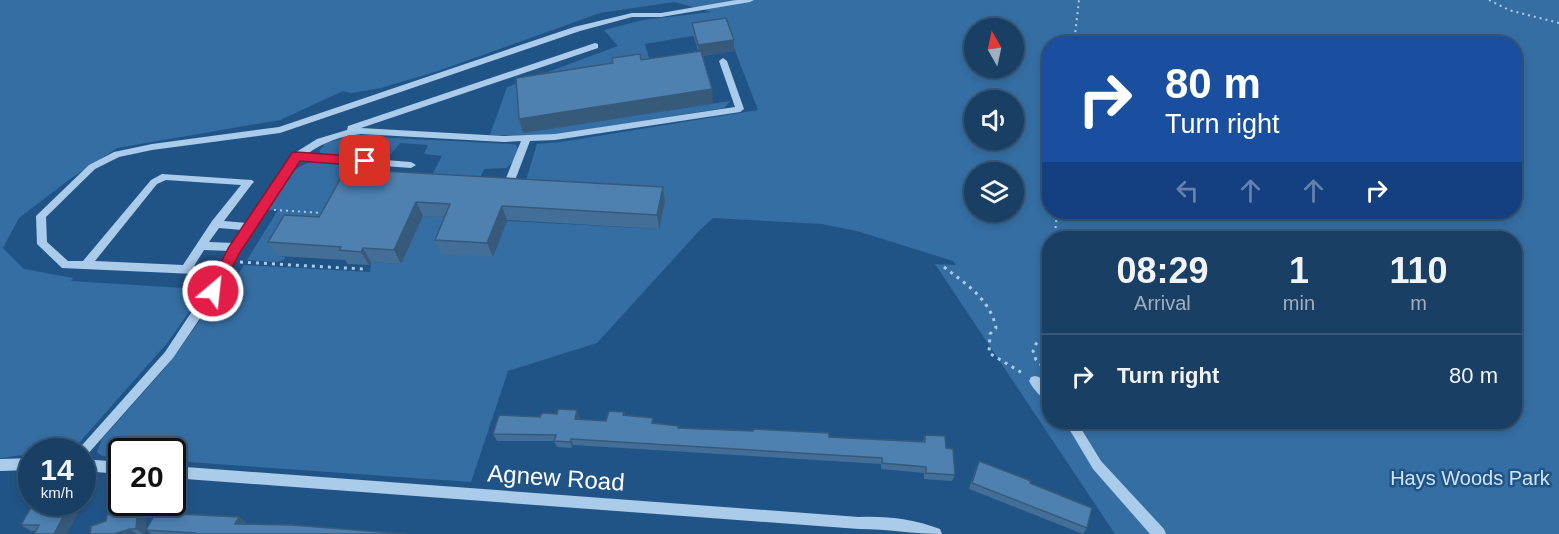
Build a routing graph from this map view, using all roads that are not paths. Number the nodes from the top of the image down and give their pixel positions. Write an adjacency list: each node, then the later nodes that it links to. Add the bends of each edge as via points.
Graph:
1 (750, 0): 13 (street, via 661,15 632,15 577,29 280,130 117,154 92,167 41,216 42,244 66,265)
2 (596, 46): 4 (street)
3 (723, 61): 5 (street, via 740,109)
4 (344, 132): 5 (street); 6 (street, via 311,145)
5 (527, 138): 8 (street)
6 (296, 156): 7 (street); 10 (street)
7 (411, 165)
8 (509, 183)
9 (216, 224): 10 (street); 11 (street); 13 (street, via 249,182 165,176 154,182)
10 (249, 227): 12 (street)
11 (201, 246): 12 (street); 14 (street)
12 (236, 247): 15 (street)
13 (86, 265): 14 (street)
14 (185, 270): 15 (street)
15 (224, 271): 19 (street, via 169,355)
16 (1035, 381): 17 (street)
17 (1042, 388)
18 (1075, 429): 25 (street, via 1097,465)
19 (95, 438)
20 (18, 464): 21 (street)
21 (0, 465)
22 (186, 473): 23 (street, Agnew Road)
23 (860, 529): 24 (street, Agnew Road, via 896,523)
24 (935, 534)
25 (1159, 534)

